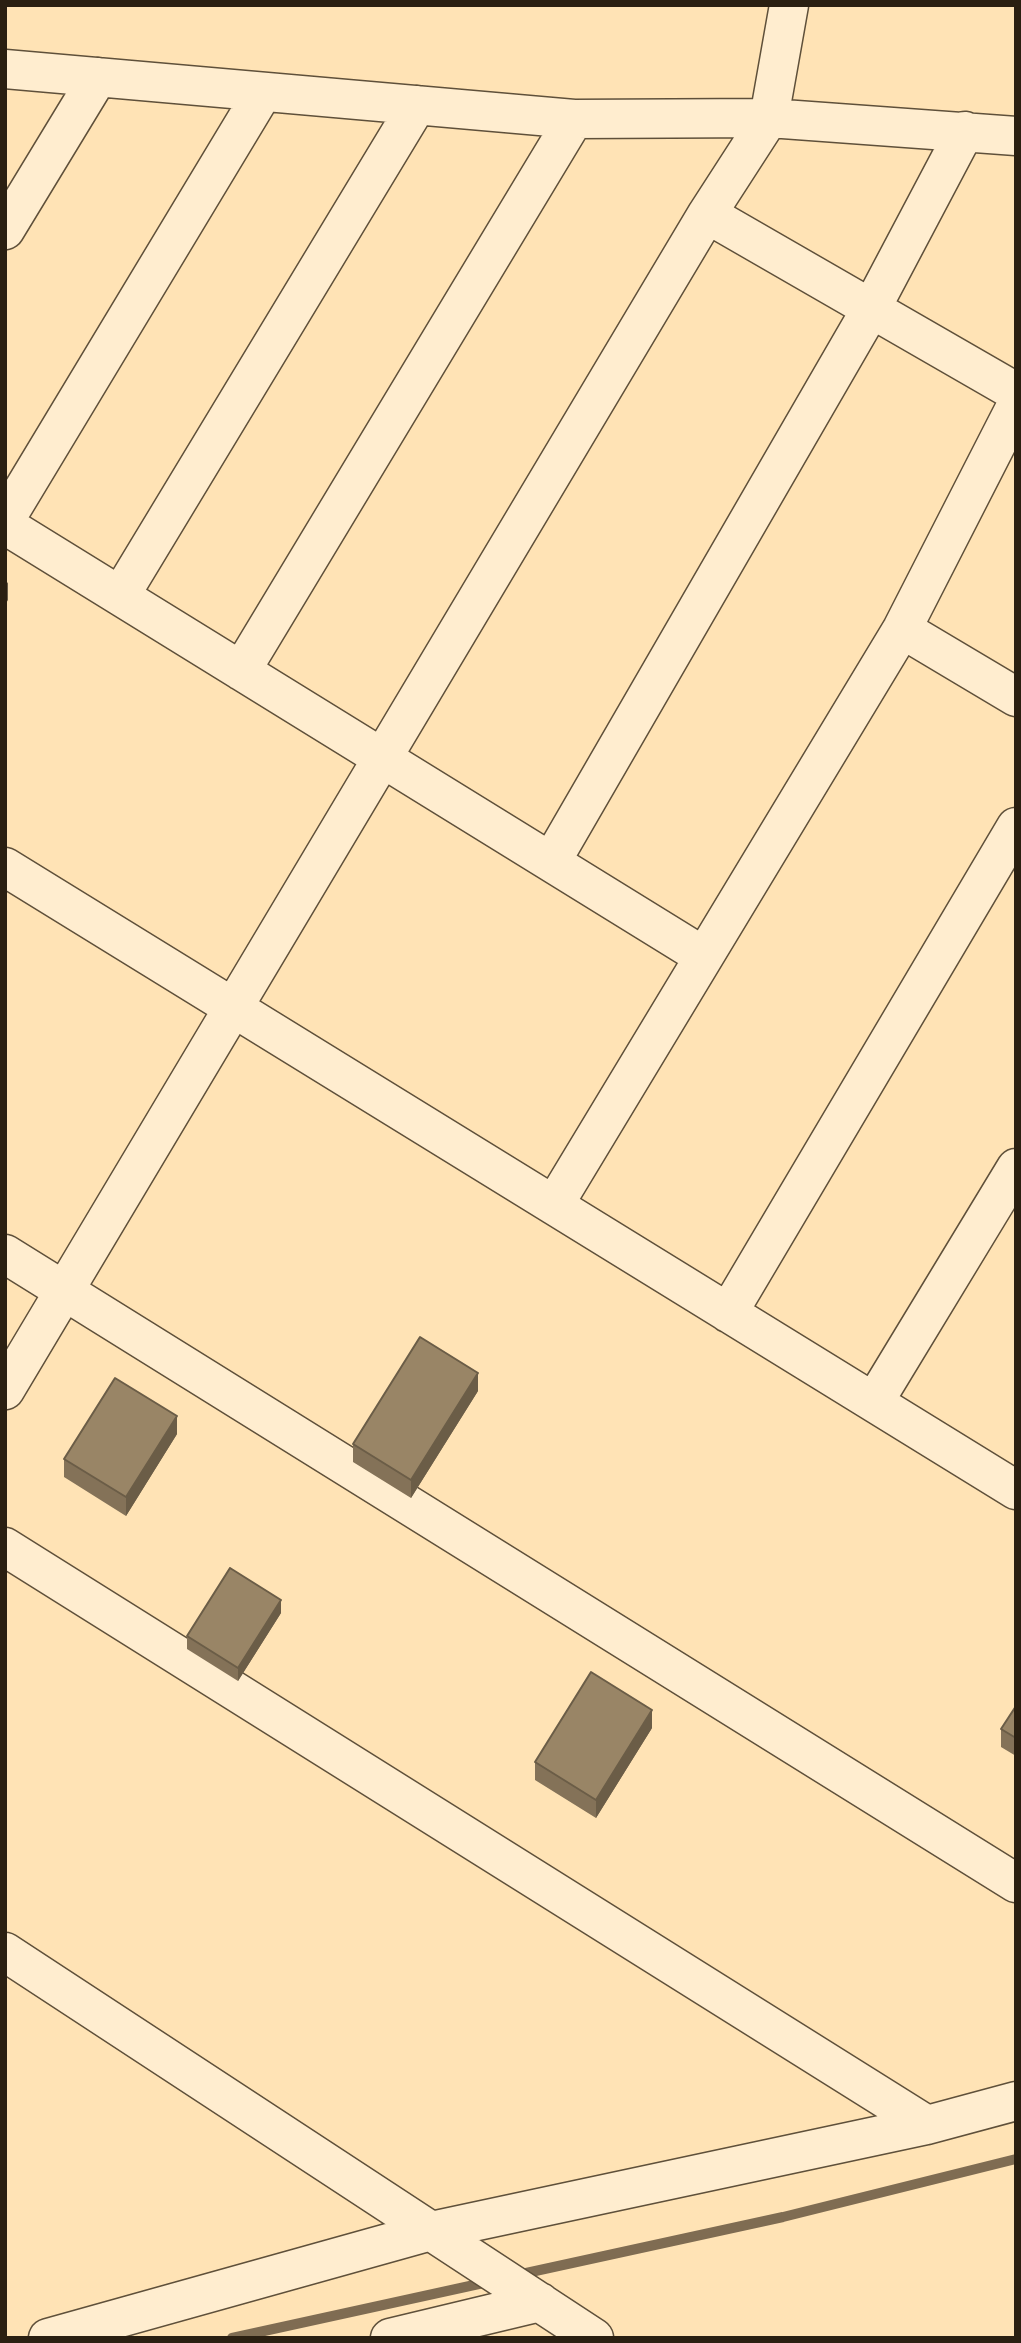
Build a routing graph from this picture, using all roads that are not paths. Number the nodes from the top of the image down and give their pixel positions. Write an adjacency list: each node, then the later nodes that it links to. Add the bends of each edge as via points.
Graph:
1 (789, 5): 6 (street)
2 (5, 69): 3 (street)
3 (98, 77): 4 (street); 11 (street)
4 (263, 92): 5 (street); 15 (street)
5 (417, 105): 7 (street); 17 (street)
6 (769, 118): 7 (street); 8 (street); 10 (street)
7 (574, 119): 19 (street)
8 (965, 131): 9 (street); 12 (street)
9 (1016, 136)
10 (707, 214): 12 (street); 21 (street)
11 (5, 230)
12 (871, 309): 13 (street); 23 (street)
13 (1016, 391)
14 (1016, 407): 18 (street)
15 (5, 520)
16 (5, 525): 17 (street)
17 (120, 596): 19 (street)
18 (902, 629): 20 (street); 25 (street)
19 (241, 671): 21 (street)
20 (1016, 697)
21 (382, 758): 23 (street); 26 (street)
22 (1016, 827): 31 (street)
23 (551, 862): 25 (street)
24 (5, 867): 26 (street)
25 (703, 956): 28 (street)
26 (234, 1008): 28 (street); 30 (street)
27 (1016, 1168): 33 (street)
28 (554, 1205): 31 (street)
29 (5, 1254): 30 (street)
30 (65, 1290): 32 (street); 36 (street)
31 (728, 1313): 33 (street)
32 (5, 1390)
33 (874, 1402): 34 (street)
34 (1016, 1490)
35 (5, 1548): 39 (street)
36 (1016, 1883)
37 (5, 1952): 40 (street)
38 (1016, 2101): 39 (street)
39 (927, 2124): 40 (street)
40 (432, 2231): 41 (street); 42 (street)
41 (540, 2302): 43 (street); 44 (street)
42 (48, 2338)
43 (390, 2338)
44 (594, 2338)

